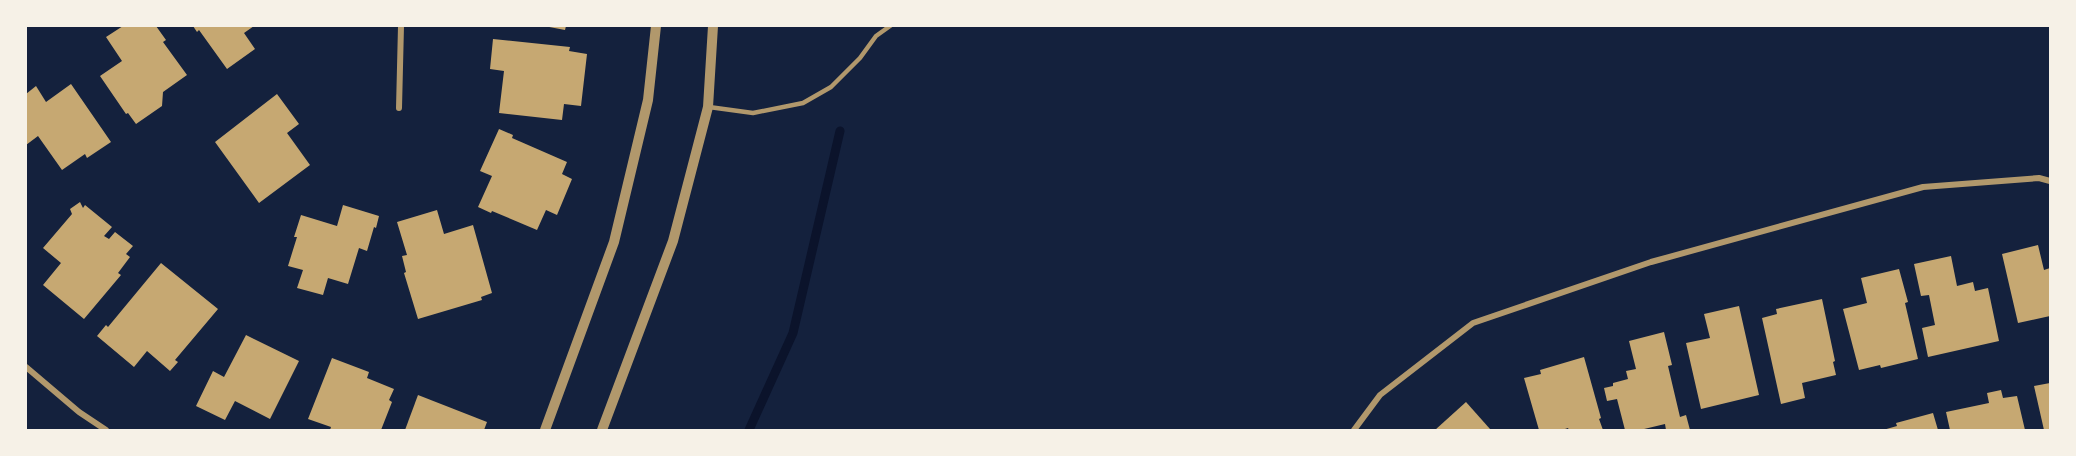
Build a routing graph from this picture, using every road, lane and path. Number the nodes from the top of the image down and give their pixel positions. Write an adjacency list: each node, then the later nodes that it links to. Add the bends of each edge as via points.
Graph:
1 (401, 26): 6 (street)
2 (656, 26): 10 (street, via 648,100 614,242)
3 (712, 26): 5 (street)
4 (890, 26): 5 (lane, via 876,36 831,87 803,103 753,112)
5 (708, 107): 11 (street, via 673,241)
6 (399, 108)
7 (2050, 181): 12 (street, via 2038,178 1923,187 1651,262 1473,323 1380,395)
8 (26, 367): 9 (street)
9 (106, 430)
10 (545, 430)
11 (602, 430)
12 (1354, 430)

